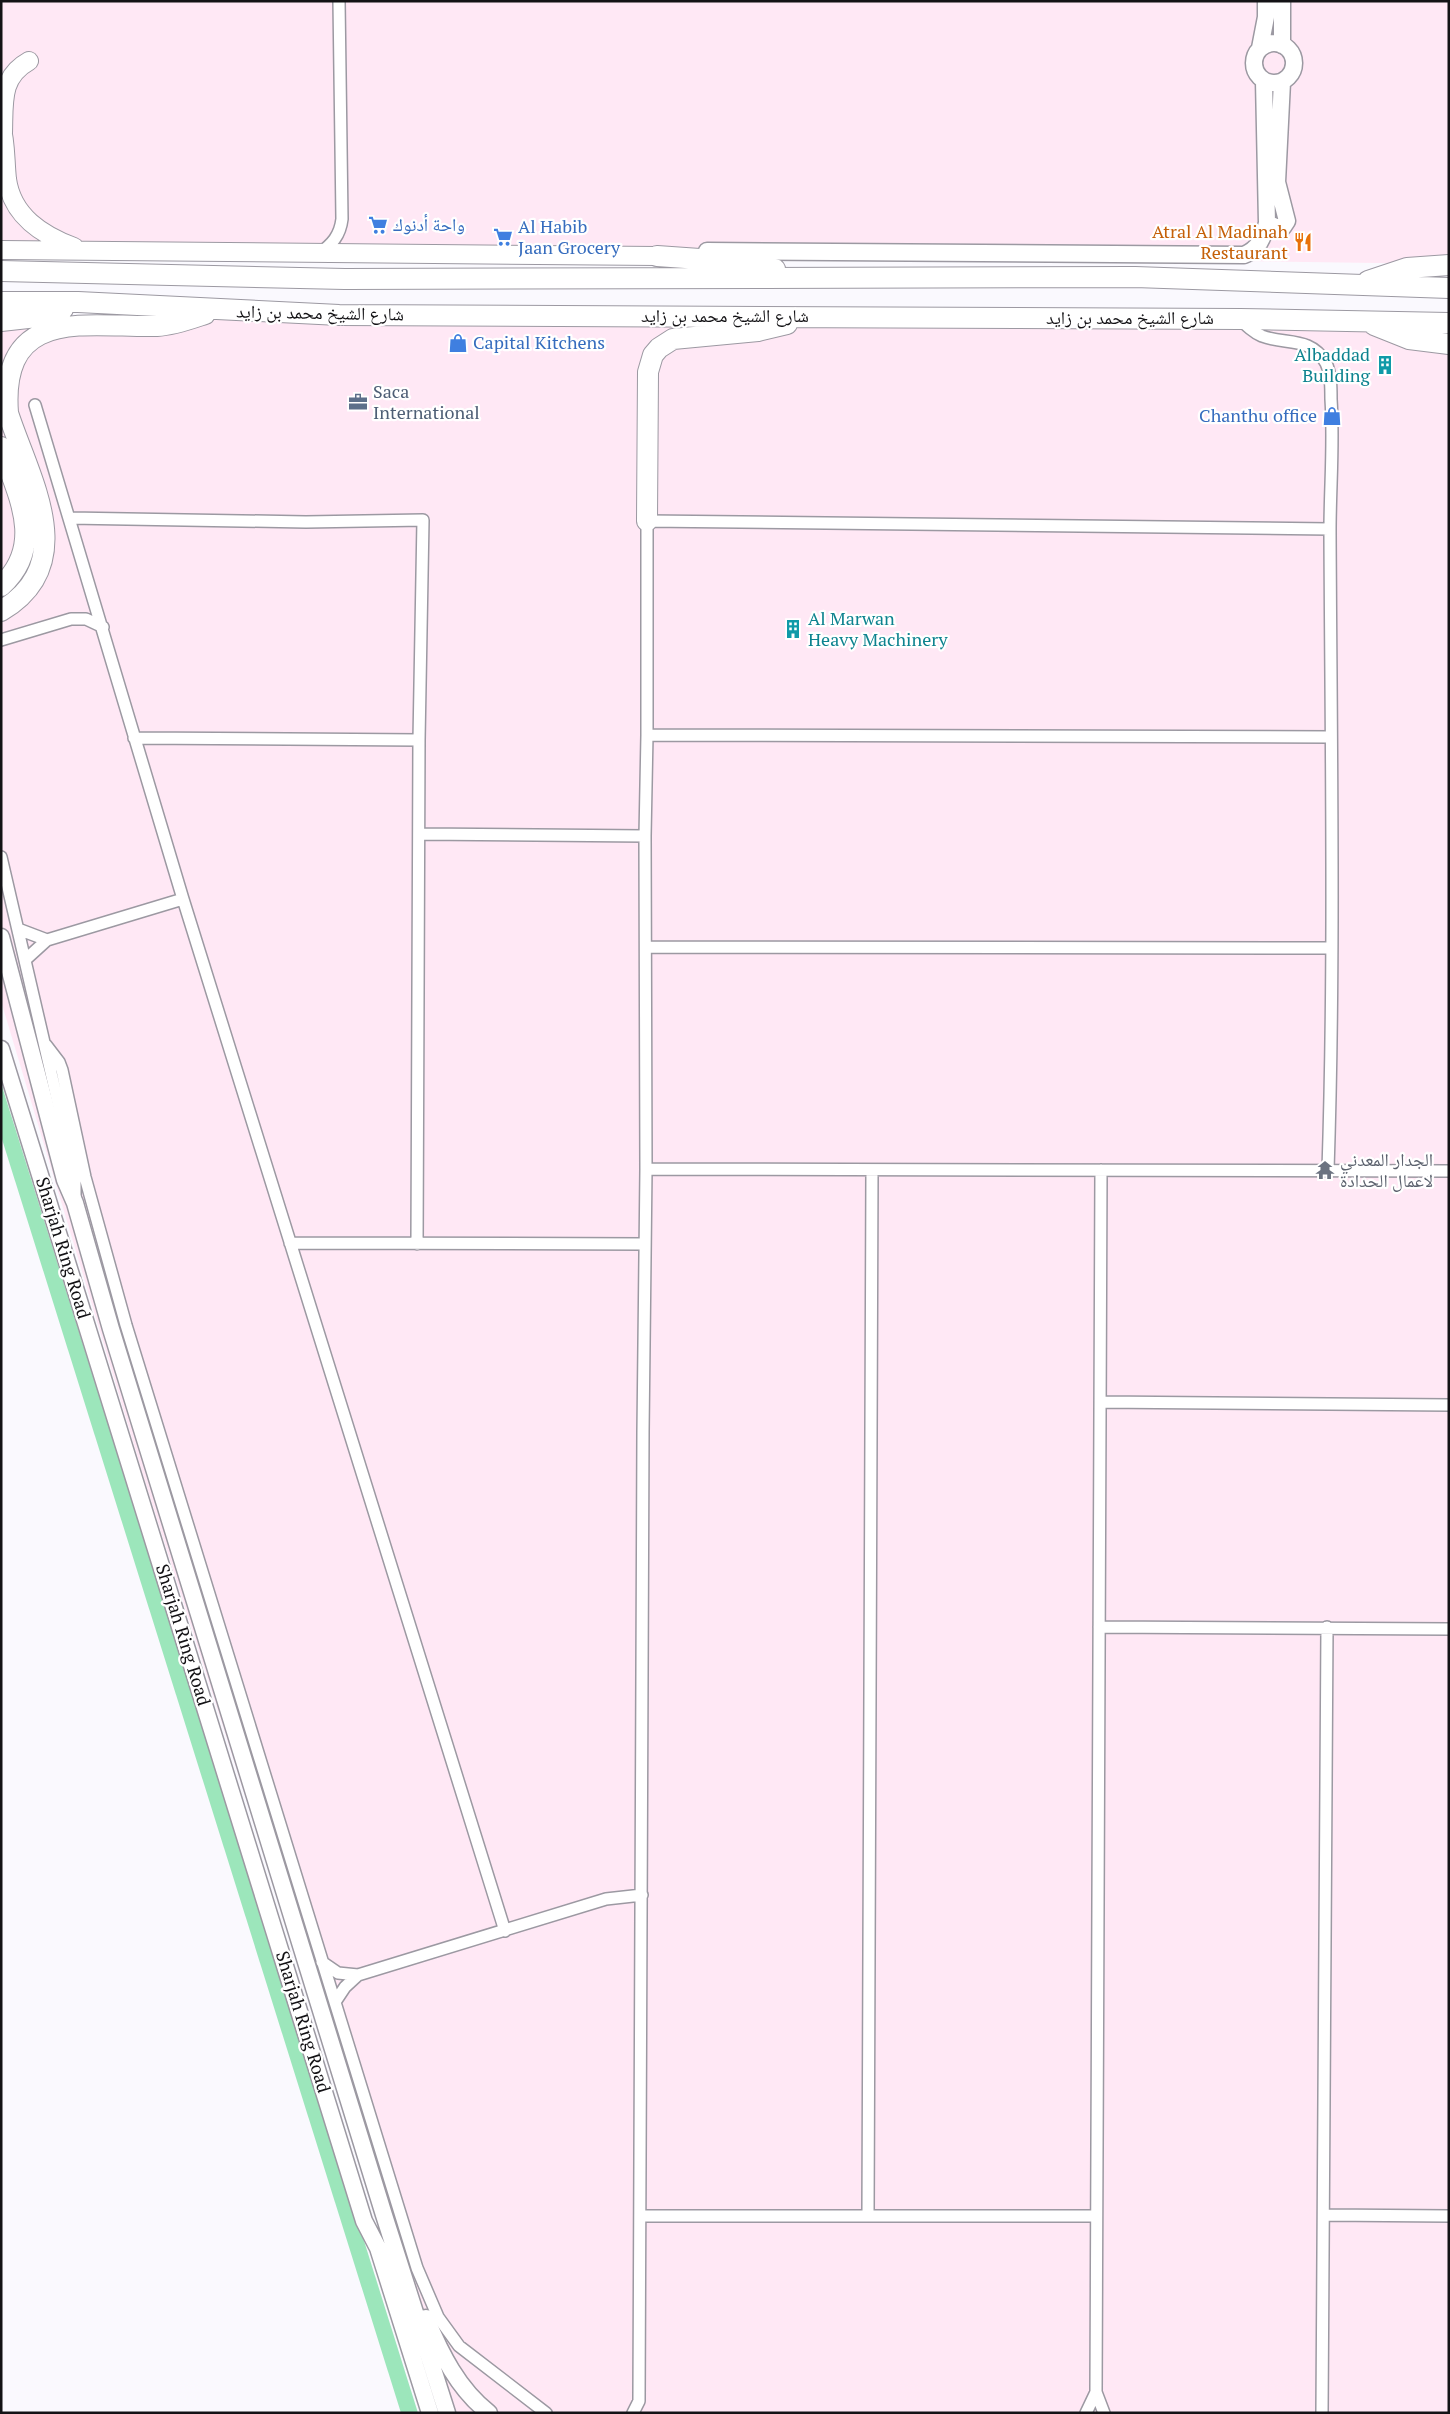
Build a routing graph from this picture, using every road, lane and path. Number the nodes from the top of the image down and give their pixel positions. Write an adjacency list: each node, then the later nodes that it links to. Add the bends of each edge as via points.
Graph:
1 (339, 1): 13 (street, via 342,220 336,239)
2 (1266, 1): 5 (street)
3 (1282, 1): 4 (street)
4 (1282, 45): 5 (street, via 1271,43); 8 (street, via 1291,52 1294,66 1289,77)
5 (1260, 48): 7 (street, via 1253,62 1254,70)
6 (29, 61): 9 (main road, via 20,66 8,82)
7 (1264, 81): 8 (street); 10 (street)
8 (1282, 82): 10 (street, via 1277,182 1287,221 1278,228)
9 (2, 129): 12 (main road, via 7,181 18,209 46,235)
10 (1266, 223): 14 (street, via 1258,246 1238,256 694,251)
11 (1, 250): 12 (main road)
12 (84, 250): 13 (main road)
13 (320, 254): 14 (main road)
14 (656, 256): 17 (highway, via 747,263)
15 (1447, 264): 18 (highway, via 1407,268)
16 (1, 271): 17 (highway, شارع الشيخ محمد بن زايد, via 344,278)
17 (801, 277): 18 (highway, شارع الشيخ محمد بن زايد, via 1135,277)
18 (1361, 284): 19 (highway, شارع الشيخ محمد بن زايد)
19 (1449, 288)
20 (1, 302): 21 (highway, شارع الشيخ محمد بن زايد)
21 (78, 302): 22 (highway, شارع الشيخ محمد بن زايد); 25 (highway, via 47,315)
22 (217, 310): 23 (highway, شارع الشيخ محمد بن زايد, via 340,315); 35 (highway, via 167,325 48,328 26,339 20,347 7,371 5,398 42,512 46,530 45,552 29,586)
23 (804, 316): 24 (highway, شارع الشيخ محمد بن زايد); 32 (highway, via 774,328 673,339 653,355 648,372)
24 (1240, 319): 26 (highway, شارع الشيخ محمد بن زايد); 33 (street, via 1261,335 1296,341 1313,348 1325,362 1330,380 1333,421)
25 (1, 321)
26 (1366, 322): 27 (highway, شارع الشيخ محمد بن زايد); 28 (highway, via 1409,339)
27 (1449, 323)
28 (1449, 344)
29 (35, 405): 31 (street)
30 (1, 447): 34 (highway, via 16,489 26,534 21,561)
31 (70, 518): 36 (street); 41 (street, via 306,522 423,520)
32 (647, 521): 33 (street); 38 (street)
33 (1330, 529): 39 (street)
34 (1, 586)
35 (1, 611)
36 (103, 627): 37 (street, via 86,619 70,618); 40 (street)
37 (1, 640)
38 (648, 735): 39 (street); 43 (street)
39 (1331, 737): 50 (street)
40 (134, 738): 41 (street); 45 (street)
41 (419, 740): 42 (street)
42 (419, 834): 43 (street); 61 (street)
43 (645, 836): 49 (street)
44 (1, 857): 46 (street)
45 (183, 900): 48 (street); 60 (street)
46 (18, 929): 48 (street); 51 (street)
47 (1, 937): 59 (street, via 65,1180)
48 (47, 940): 51 (street)
49 (646, 947): 50 (street); 54 (street)
50 (1330, 948): 57 (street)
51 (25, 960): 52 (street)
52 (46, 1045): 59 (street, via 75,1176); 70 (street, via 62,1070 85,1177 126,1325)
53 (1, 1049): 79 (street, Sharjah Ring Road)
54 (646, 1170): 55 (street); 62 (street)
55 (872, 1170): 56 (street); 76 (street)
56 (1100, 1170): 57 (street); 63 (street)
57 (1328, 1170): 58 (street)
58 (1449, 1171)
59 (75, 1203): 73 (street)
60 (290, 1243): 61 (street); 69 (street)
61 (417, 1244): 62 (street)
62 (644, 1244): 68 (street)
63 (1100, 1402): 64 (street); 65 (street)
64 (1449, 1405)
65 (1099, 1627): 66 (street); 77 (street)
66 (1327, 1627): 67 (street); 74 (street)
67 (1449, 1629)
68 (642, 1895): 69 (street, via 606,1899); 75 (street)
69 (505, 1931): 71 (street)
70 (322, 1962): 71 (street, via 338,1973); 72 (street)
71 (358, 1975): 72 (street)
72 (335, 2002): 86 (street, via 417,2268 438,2317 459,2346)
73 (384, 2215): 84 (street); 85 (street, via 397,2239 446,2361 465,2391)
74 (1324, 2215): 78 (street); 91 (street)
75 (640, 2216): 76 (street); 81 (street)
76 (868, 2216): 77 (street)
77 (1096, 2216): 80 (street)
78 (1449, 2216)
79 (364, 2221): 82 (street, via 366,2240); 83 (street, via 378,2248)
80 (1096, 2392): 89 (street); 90 (street)
81 (639, 2401): 87 (street); 88 (street)
82 (419, 2413)
83 (430, 2413)
84 (448, 2413)
85 (489, 2413)
86 (546, 2413)
87 (633, 2413)
88 (646, 2413)
89 (1086, 2413)
90 (1104, 2413)
91 (1322, 2413)

